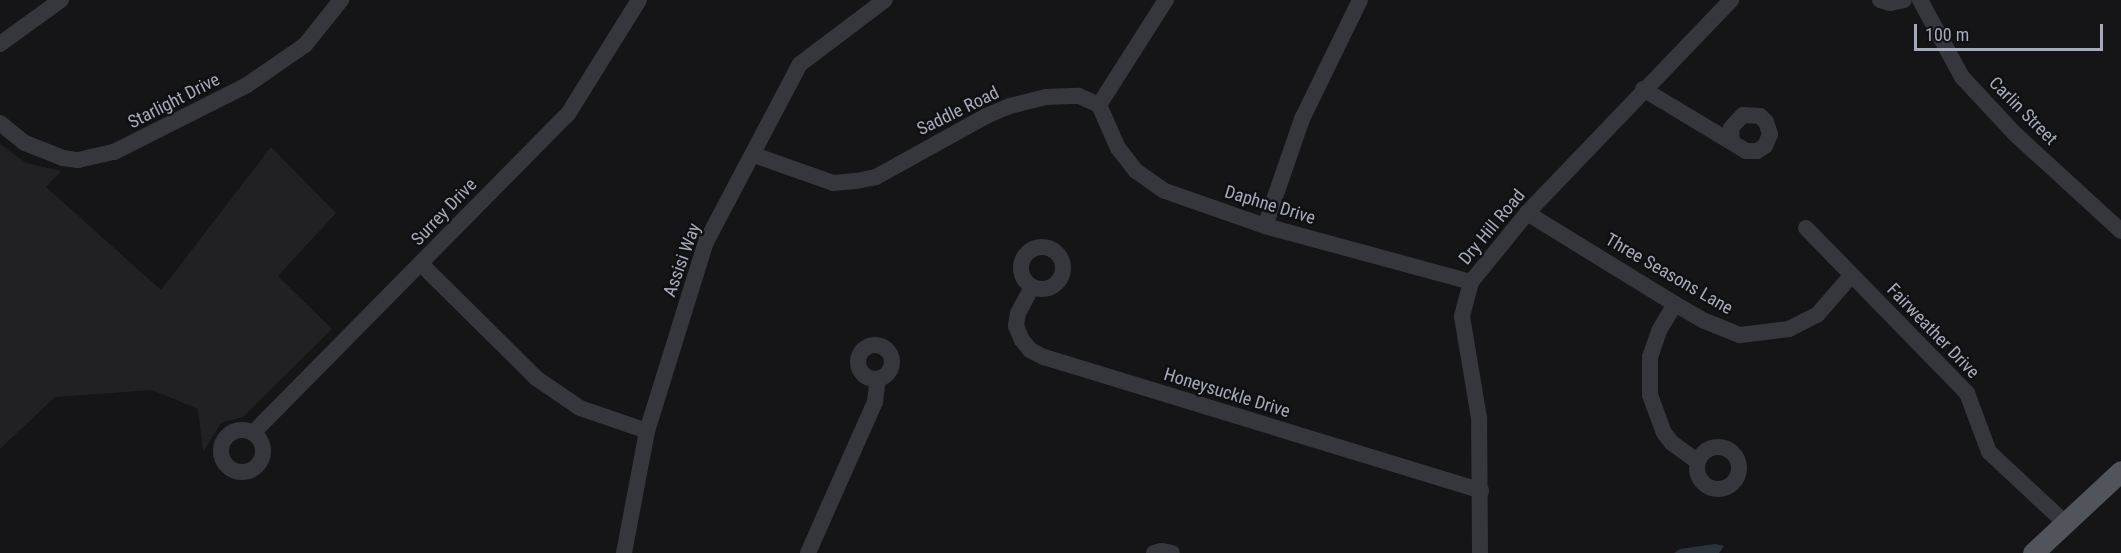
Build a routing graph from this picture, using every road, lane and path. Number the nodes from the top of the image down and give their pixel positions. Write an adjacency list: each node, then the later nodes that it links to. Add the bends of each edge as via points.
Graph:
1 (61, 0): 11 (street)
2 (341, 0): 14 (street, Starlight Drive, via 305,45 248,85 114,152 78,160 55,156 25,143)
3 (639, 0): 21 (street, Surrey Drive, via 568,114)
4 (885, 0): 16 (street, Assisi Way, via 800,64)
5 (1166, 0): 13 (street)
6 (1360, 0): 18 (street, via 1302,119)
7 (1731, 0): 12 (street, Dry Hill Road)
8 (1880, 0): 9 (street)
9 (1904, 0)
10 (1920, 0): 20 (street, Carlin Street, via 1962,77 2014,133)
11 (0, 44)
12 (1643, 89): 15 (street); 17 (street, Dry Hill Road)
13 (1099, 105): 16 (street, Saddle Road, via 1079,96 1046,97 1010,106 876,177 856,181 833,183); 18 (street, Daphne Drive, via 1118,148 1136,171 1165,191)
14 (0, 123)
15 (1732, 141)
16 (754, 155): 27 (street, Assisi Way, via 706,243)
17 (1527, 213): 23 (street, Dry Hill Road); 25 (street, Three Seasons Lane)
18 (1265, 226): 23 (street, Daphne Drive)
19 (1806, 228): 22 (street, Fairweather Drive)
20 (2121, 231)
21 (421, 264): 27 (street, via 536,378 580,408); 28 (street, Surrey Drive)
22 (1851, 276): 25 (street, Three Seasons Lane, via 1817,315 1789,329 1761,335 1740,335); 32 (street, Fairweather Drive, via 1967,393 1989,452)
23 (1472, 282): 31 (street, Dry Hill Road, via 1462,316 1479,418)
24 (1032, 287): 31 (street, Honeysuckle Drive, via 1016,326 1030,350 1044,357)
25 (1675, 304): 29 (street, via 1650,357 1650,395 1664,432)
26 (878, 379): 34 (street, via 875,402)
27 (647, 431): 33 (street, Assisi Way)
28 (253, 433)
29 (1698, 462)
30 (2121, 471): 32 (main road)
31 (1481, 491): 37 (street, Dry Hill Road)
32 (2064, 522): 38 (main road)
33 (624, 553)
34 (808, 553)
35 (1154, 553): 36 (street)
36 (1172, 553)
37 (1480, 553)
38 (2033, 553)

